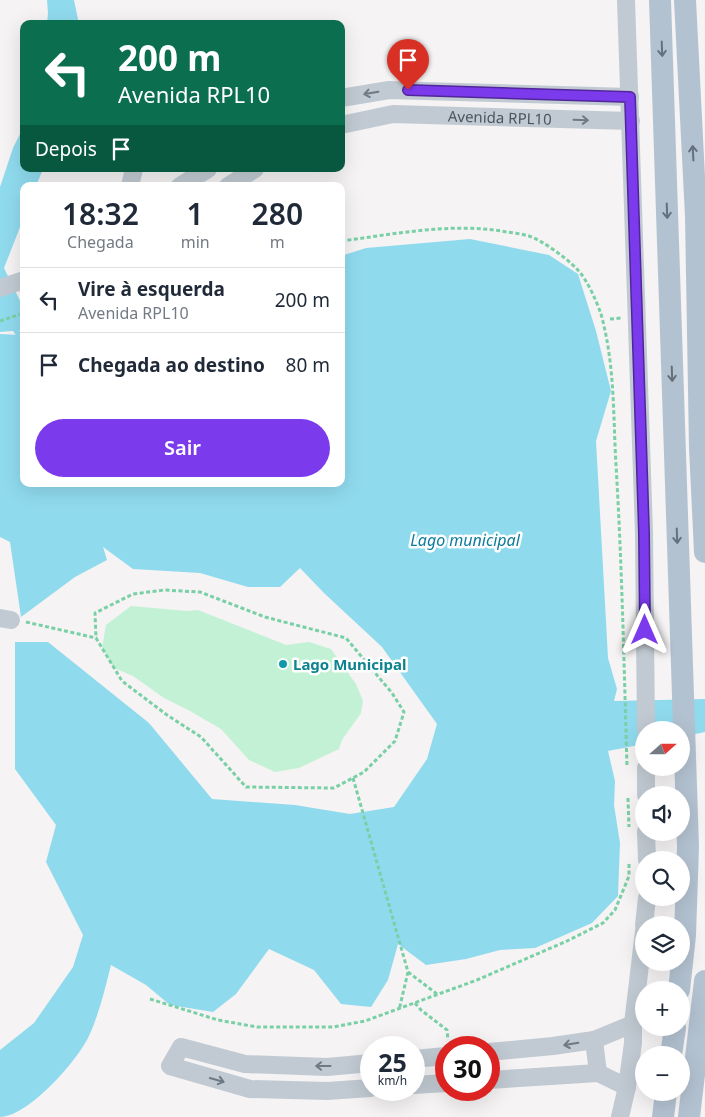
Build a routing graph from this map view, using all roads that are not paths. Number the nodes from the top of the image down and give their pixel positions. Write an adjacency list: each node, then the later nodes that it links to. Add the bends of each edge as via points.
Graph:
1 (626, 0): 5 (street)
2 (660, 0): 15 (main road, one-way to 15, via 688,847)
3 (685, 0): 12 (main road, one-way to 3, via 696,216)
4 (345, 97): 5 (street, Avenida RPL10, one-way to 4, via 389,90)
5 (630, 97): 6 (street)
6 (631, 121): 7 (street, Avenida RPL10, one-way to 6, via 393,114); 13 (street, via 644,533)
7 (345, 124)
8 (203, 172): 10 (street)
9 (250, 172): 11 (street)
10 (187, 182)
11 (234, 182)
12 (705, 552)
13 (646, 721)
14 (640, 971): 17 (street)
15 (680, 981)
16 (705, 981): 21 (main road)
17 (634, 1024): 18 (street); 24 (street)
18 (594, 1040): 19 (street, one-way to 19); 22 (street)
19 (500, 1051)
20 (360, 1064): 25 (street, one-way to 25, via 245,1064 181,1047 170,1066 250,1089)
21 (701, 1066): 29 (main road)
22 (598, 1073): 23 (street); 24 (street)
23 (500, 1079)
24 (627, 1087): 27 (street)
25 (360, 1089)
26 (665, 1101): 28 (main road)
27 (620, 1117)
28 (663, 1117)
29 (689, 1117)

